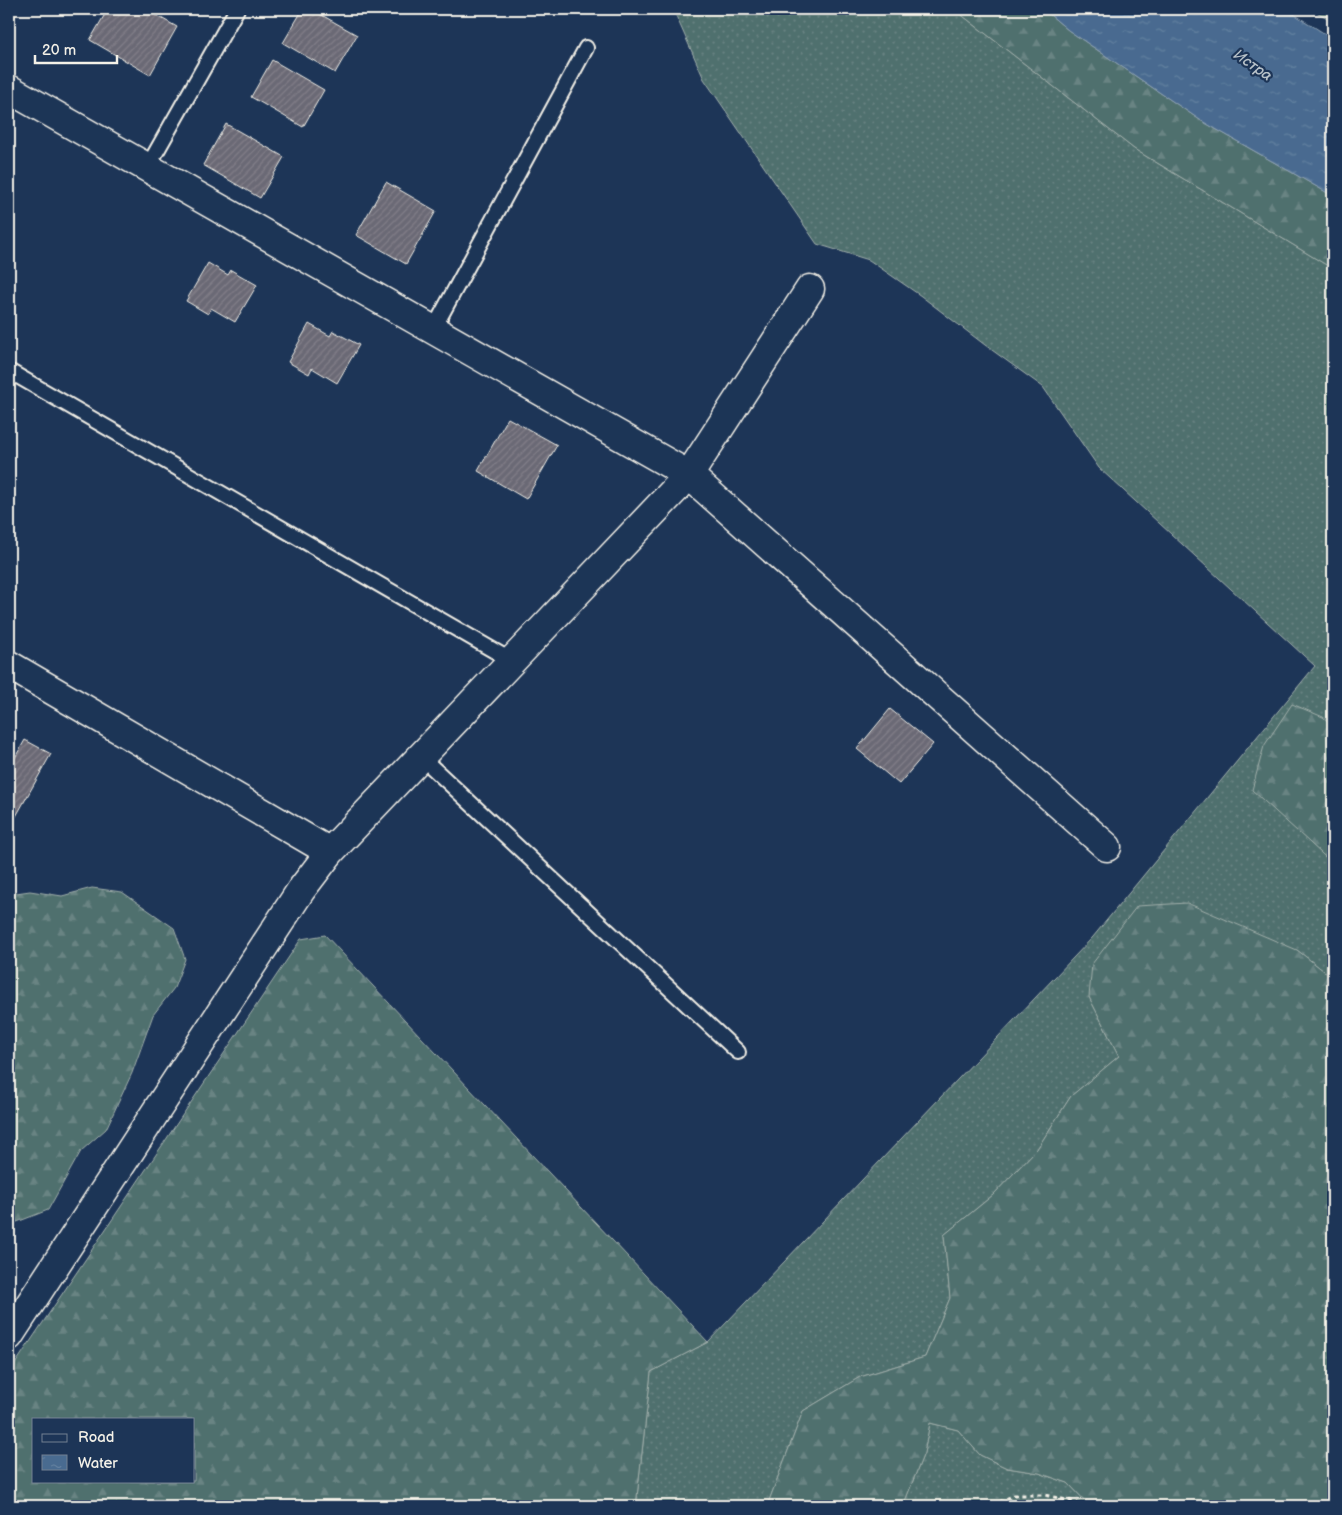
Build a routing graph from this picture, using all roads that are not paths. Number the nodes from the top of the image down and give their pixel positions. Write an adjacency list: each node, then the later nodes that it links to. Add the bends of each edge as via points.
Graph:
1 (238, 9): 4 (lane)
2 (586, 48): 6 (lane)
3 (9, 89): 4 (street)
4 (147, 168): 6 (street)
5 (810, 289): 8 (street)
6 (432, 330): 8 (street)
7 (9, 372): 9 (lane)
8 (689, 476): 9 (street); 12 (street)
9 (512, 661): 11 (street)
10 (9, 665): 13 (street)
11 (421, 757): 13 (street); 14 (lane)
12 (1107, 847)
13 (330, 852): 15 (street, via 296,898)
14 (738, 1052)
15 (9, 1336)

